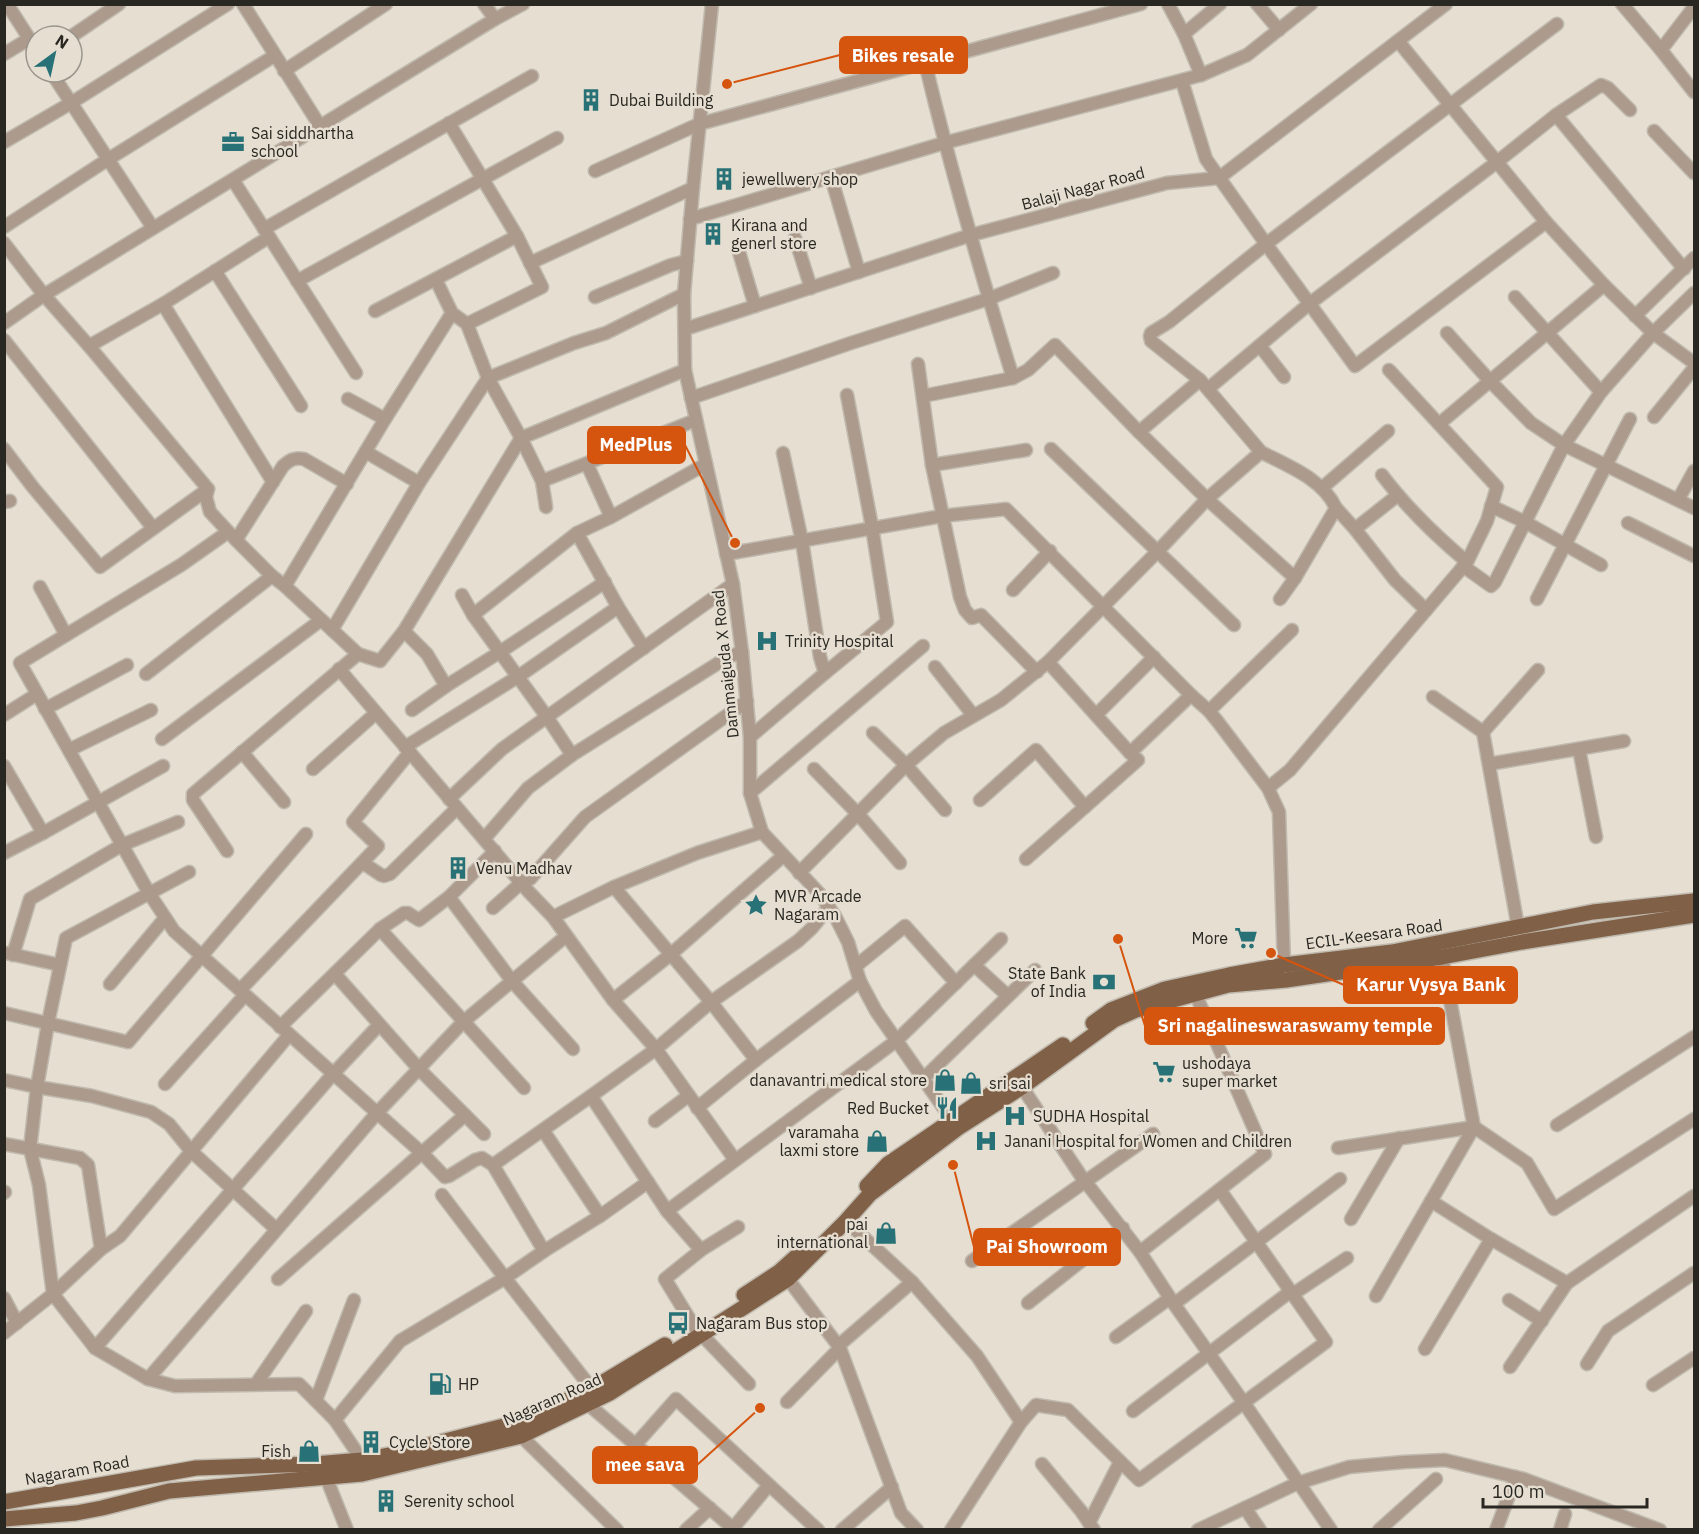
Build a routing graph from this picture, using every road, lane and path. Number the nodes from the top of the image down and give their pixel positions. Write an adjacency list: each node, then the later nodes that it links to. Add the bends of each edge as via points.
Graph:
1 (119, 4): 19 (street)
2 (228, 4): 35 (street)
3 (386, 4): 29 (street)
4 (484, 4): 17 (street)
5 (523, 4): 17 (street)
6 (712, 4): 40 (street, Dammaiguda X Road)
7 (1141, 4): 28 (street)
8 (1168, 4): 22 (street)
9 (1220, 4): 22 (street)
10 (1257, 4): 21 (street)
11 (1311, 4): 21 (street)
12 (1446, 4): 23 (street)
13 (1622, 4): 25 (street)
14 (11, 6): 20 (street)
15 (249, 7): 27 (street)
16 (1695, 7): 25 (street)
17 (495, 19): 41 (street)
18 (1557, 24): 36 (street)
19 (84, 28)
20 (24, 30)
21 (1279, 30): 30 (street, via 1247,55)
22 (1184, 34): 30 (street)
23 (1398, 41): 36 (street); 51 (street)
24 (24, 47): 26 (street)
25 (1661, 50): 34 (street)
26 (4, 54)
27 (274, 56): 29 (street); 46 (street)
28 (925, 62): 40 (street); 45 (street)
29 (284, 70): 41 (street)
30 (1201, 75): 32 (street)
31 (532, 76): 39 (street)
32 (1182, 81): 45 (street); 51 (street, via 1206,159)
33 (59, 84): 35 (street)
34 (1694, 90)
35 (71, 103): 44 (street); 46 (street)
36 (1450, 105): 47 (street); 64 (street)
37 (1630, 110): 38 (street, via 1601,85)
38 (1556, 115): 47 (street); 69 (street)
39 (449, 123): 52 (street); 59 (street)
40 (699, 124): 48 (street); 54 (street, Dammaiguda X Road)
41 (320, 126): 53 (street)
42 (1654, 131): 49 (street)
43 (557, 138): 52 (street)
44 (4, 142)
45 (944, 143): 50 (street); 60 (street)
46 (107, 160): 57 (street); 58 (street)
47 (1497, 162): 56 (street); 84 (street)
48 (595, 171)
49 (1695, 173)
50 (831, 177): 55 (street); 71 (street)
51 (1219, 178): 60 (street, Balaji Nagar Road, via 1167,183); 64 (street)
52 (484, 179): 61 (street); 74 (street)
53 (233, 180): 58 (street); 59 (street)
54 (693, 188): 55 (street, Dammaiguda X Road); 68 (street)
55 (690, 219): 67 (street, Dammaiguda X Road)
56 (1546, 222): 75 (street); 84 (street, via 1355,366)
57 (4, 227)
58 (153, 228): 79 (street)
59 (267, 233): 70 (street); 74 (street)
60 (971, 235): 71 (street, Balaji Nagar Road); 82 (street)
61 (517, 236): 68 (street); 73 (street)
62 (795, 238): 76 (street)
63 (4, 243): 79 (street)
64 (1266, 244): 84 (street); 108 (street, via 1150,334 1151,341)
65 (739, 252): 85 (street)
66 (1695, 258): 69 (street)
67 (687, 261): 78 (street, Dammaiguda X Road); 80 (street)
68 (530, 263): 90 (street, via 542,286)
69 (1684, 269): 88 (street)
70 (215, 271): 83 (street); 114 (street)
71 (859, 272): 76 (street, Balaji Nagar Road)
72 (1053, 273): 82 (street)
73 (436, 280): 86 (street); 87 (street)
74 (297, 281): 103 (street)
75 (1604, 285): 88 (street); 93 (street)
76 (811, 288): 85 (street, Balaji Nagar Road)
77 (1695, 293): 94 (street)
78 (684, 294): 91 (street, Dammaiguda X Road); 105 (street, via 606,333)
79 (44, 295): 89 (street); 96 (street)
80 (595, 297)
81 (1515, 297): 93 (street)
82 (988, 299): 106 (street); 112 (street)
83 (163, 304): 96 (street); 137 (street)
84 (1309, 304): 97 (street)
85 (755, 306): 91 (street, Balaji Nagar Road)
86 (375, 311)
87 (452, 313): 90 (street); 116 (street)
88 (1635, 316): 94 (street)
89 (4, 323)
90 (467, 324): 105 (street)
91 (685, 329): 101 (street, Dammaiguda X Road)
92 (1447, 333): 107 (street)
93 (1546, 333): 107 (street); 109 (street)
94 (1653, 333): 98 (street); 109 (street)
95 (4, 340): 154 (street)
96 (90, 346): 141 (street)
97 (1260, 346): 104 (street); 108 (street)
98 (1695, 363)
99 (918, 364): 111 (street)
100 (1695, 368): 115 (street)
101 (686, 370): 112 (street, Dammaiguda X Road); 122 (street)
102 (1389, 370): 119 (street)
103 (356, 374)
104 (1284, 377)
105 (488, 378): 122 (street); 138 (street)
106 (1013, 378): 111 (street); 121 (street, via 1056,345)
107 (1490, 381): 119 (street); 123 (street, via 1531,423)
108 (1204, 384): 121 (street); 128 (street)
109 (1601, 392): 123 (street)
110 (847, 395): 153 (street)
111 (923, 396): 132 (street)
112 (691, 398): 118 (street, Dammaiguda X Road)
113 (348, 399): 116 (street)
114 (301, 406)
115 (1654, 417)
116 (385, 419): 127 (street)
117 (1630, 419): 133 (street)
118 (696, 420): 130 (street); 131 (street, Dammaiguda X Road)
119 (1439, 424): 145 (street, via 1497,486)
120 (1388, 431): 140 (street)
121 (1139, 432): 143 (street)
122 (521, 438): 136 (street); 184 (street)
123 (1564, 445): 133 (street); 151 (street)
124 (4, 449): 154 (street, via 100,567)
125 (1051, 449): 161 (street)
126 (1026, 450): 132 (street)
127 (366, 452): 138 (street); 139 (street)
128 (1261, 452): 140 (street); 143 (street)
129 (783, 453): 158 (street)
130 (587, 464): 136 (street); 150 (street)
131 (706, 464): 150 (street); 162 (street, Dammaiguda X Road)
132 (932, 465): 149 (street)
133 (1605, 465): 144 (street); 159 (street)
134 (1695, 471): 144 (street)
135 (1382, 475): 142 (street)
136 (542, 481): 146 (street)
137 (273, 482): 139 (street, via 296,457); 157 (street)
138 (419, 483): 182 (street)
139 (347, 484): 170 (street)
140 (1322, 488): 147 (street)
141 (208, 489): 154 (street); 157 (street, via 210,512)
142 (1398, 495): 155 (street); 164 (street)
143 (1207, 499): 161 (street); 167 (street)
144 (1678, 500): 148 (street)
145 (1491, 506): 151 (street); 164 (street)
146 (546, 507)
147 (1336, 508): 155 (street); 167 (street)
148 (1695, 508)
149 (942, 516): 153 (street); 160 (street, via 1006,508); 197 (street, via 964,610 972,618 981,615)
150 (610, 517): 156 (street)
151 (1525, 522): 159 (street); 164 (street, via 1491,586)
152 (1628, 523): 163 (street)
153 (872, 527): 158 (street); 199 (street, via 887,622)
154 (153, 528)
155 (1355, 529): 178 (street, via 1395,580)
156 (577, 533): 168 (street); 179 (street)
157 (232, 536): 166 (street); 185 (street)
158 (802, 541): 162 (street); 199 (street)
159 (1564, 546): 165 (street); 175 (street)
160 (1050, 551): 172 (street); 176 (street)
161 (1158, 551): 176 (street); 181 (street)
162 (726, 554): 169 (street, Dammaiguda X Road)
163 (1695, 556)
164 (1465, 564): 178 (street)
165 (1601, 565)
166 (272, 576): 170 (street); 198 (street)
167 (1295, 578): 174 (street)
168 (605, 582): 177 (street); 188 (street)
169 (733, 584): 187 (street); 189 (street, Dammaiguda X Road)
170 (285, 586): 180 (street)
171 (40, 587): 185 (street)
172 (1013, 590)
173 (462, 595): 179 (street)
174 (1281, 599)
175 (1537, 599)
176 (1103, 605): 191 (street); 192 (street)
177 (618, 607): 187 (street); 200 (street)
178 (1426, 610): 233 (street, via 1290,770)
179 (473, 615): 188 (street)
180 (321, 620): 182 (street); 218 (street)
181 (1234, 625)
182 (332, 630): 190 (street)
183 (1292, 630): 209 (street)
184 (404, 631): 190 (street, via 380,661); 201 (street, via 428,654)
185 (66, 635): 202 (street, via 20,663)
186 (923, 646): 234 (street)
187 (644, 648): 214 (street)
188 (501, 652): 200 (street); 201 (street)
189 (742, 652): 205 (street, Dammaiguda X Road); 225 (street)
190 (358, 654): 195 (street)
191 (1154, 657): 203 (street); 213 (street)
192 (1048, 662): 197 (street); 213 (street)
193 (127, 665): 206 (street)
194 (934, 667): 212 (street)
195 (339, 669): 210 (street); 223 (street)
196 (1538, 670): 215 (street)
197 (1037, 672): 212 (street)
198 (147, 674)
199 (825, 674): 217 (street)
200 (519, 676): 214 (street); 222 (street)
201 (446, 686): 208 (street)
202 (37, 694): 206 (street); 211 (street)
203 (1191, 695): 209 (street); 224 (street)
204 (1433, 697): 215 (street)
205 (747, 701): 217 (street, Dammaiguda X Road); 258 (street, via 585,817 532,876)
206 (45, 709): 221 (street)
207 (151, 710): 221 (street)
208 (412, 710)
209 (1209, 711): 233 (street)
210 (376, 713): 222 (street); 230 (street)
211 (4, 715)
212 (973, 715): 227 (street)
213 (1096, 716): 224 (street)
214 (547, 717): 225 (street); 238 (street, via 502,749)
215 (1483, 732): 226 (street)
216 (873, 733): 227 (street)
217 (750, 737): 234 (street, Dammaiguda X Road)
218 (162, 739)
219 (1624, 741): 220 (street)
220 (1579, 749): 226 (street); 246 (street)
221 (69, 750): 236 (street)
222 (407, 750): 238 (street); 254 (street, via 353,822 378,846)
223 (242, 752): 237 (street); 249 (street, via 192,798)
224 (1130, 753): 239 (street, via 1138,760)
225 (572, 755): 247 (street, via 528,788)
226 (1489, 764): 268 (street)
227 (906, 765): 240 (street); 241 (street)
228 (4, 766): 232 (street)
229 (163, 766): 236 (street)
230 (313, 769)
231 (814, 769): 241 (street)
232 (8, 780): 244 (street)
233 (1268, 788): 277 (street, via 1279,812)
234 (750, 793): 243 (street, Dammaiguda X Road)
235 (980, 800): 239 (street, via 1036,750)
236 (98, 802): 244 (street); 248 (street)
237 (284, 802)
238 (453, 803): 247 (street); 254 (street, via 390,874 381,875)
239 (1084, 807): 253 (street)
240 (945, 810)
241 (858, 814): 255 (street); 257 (street)
242 (178, 822): 248 (street)
243 (762, 832): 252 (street, Dammaiguda X Road); 259 (street)
244 (43, 833): 251 (street)
245 (306, 834): 273 (street)
246 (1596, 837)
247 (484, 839): 250 (street)
248 (122, 844): 260 (street); 272 (street, via 30,899)
249 (227, 851)
250 (495, 851): 258 (street); 261 (street)
251 (4, 853)
252 (783, 856): 257 (street, Dammaiguda X Road); 274 (street)
253 (1026, 859)
254 (363, 863): 287 (street)
255 (900, 863)
256 (189, 872): 260 (street)
257 (799, 873): 263 (street, Dammaiguda X Road)
258 (521, 883): 264 (street); 266 (street)
259 (614, 887): 266 (street); 274 (street)
260 (149, 893): 267 (street); 278 (street, via 66,938)
261 (449, 897): 269 (street, via 419,920 404,913); 283 (street)
262 (1695, 901): 268 (main road, ECIL-Keesara Road, via 1593,912)
263 (829, 907): 280 (street, Dammaiguda X Road); 291 (street, via 798,941)
264 (493, 908)
265 (1695, 915): 275 (main road, ECIL-Keesara Road)
266 (553, 917): 270 (street)
267 (165, 918): 273 (street); 286 (street)
268 (1518, 927): 276 (main road, ECIL-Keesara Road, via 1392,952)
269 (380, 929): 282 (street); 293 (street)
270 (566, 936): 283 (street); 290 (street)
271 (1001, 939): 279 (street)
272 (9, 954): 278 (street)
273 (201, 955): 287 (street); 294 (street, via 128,1042)
274 (670, 955): 290 (street); 291 (street)
275 (1442, 957): 276 (main road, ECIL-Keesara Road); 319 (street)
276 (1371, 961): 277 (main road, ECIL-Keesara Road); 288 (main road, ECIL-Keesara Road, via 1286,980 1228,985)
277 (1284, 964): 317 (main road, ECIL-Keesara Road, via 1165,989 1111,1010)
278 (60, 965): 294 (street)
279 (974, 965): 285 (street); 289 (street)
280 (856, 966): 284 (street, Dammaiguda X Road); 285 (street, via 904,926)
281 (1035, 970): 289 (street)
282 (334, 974): 295 (street); 296 (street)
283 (512, 981): 293 (street); 299 (street)
284 (860, 981): 298 (street, Dammaiguda X Road); 301 (street)
285 (956, 983): 298 (street)
286 (110, 984)
287 (242, 993): 296 (street); 306 (street)
288 (1196, 993): 308 (main road, ECIL-Keesara Road, via 1114,1020); 335 (street, via 1265,1154)
289 (1008, 996): 304 (street)
290 (613, 1000): 300 (street)
291 (711, 1002): 300 (street); 301 (street)
292 (4, 1013): 294 (street)
293 (463, 1022): 302 (street); 309 (street)
294 (48, 1023): 307 (street)
295 (379, 1025): 302 (street); 303 (street)
296 (285, 1031): 303 (street); 327 (street)
297 (1695, 1037): 318 (street)
298 (896, 1041): 304 (street, Dammaiguda X Road); 329 (street)
299 (573, 1049)
300 (656, 1049): 310 (street); 311 (street)
301 (756, 1060): 312 (street)
302 (419, 1069): 313 (street); 314 (street)
303 (333, 1074): 313 (street); 334 (street)
304 (923, 1079): 317 (street, Dammaiguda X Road)
305 (4, 1080): 307 (street)
306 (165, 1084)
307 (37, 1087): 326 (street); 327 (street, via 151,1112 169,1124)
308 (1022, 1087): 317 (main road, ECIL-Keesara Road); 333 (street)
309 (524, 1088)
310 (688, 1095): 312 (street); 316 (street)
311 (591, 1096): 320 (street); 332 (street)
312 (697, 1108): 329 (street)
313 (377, 1113): 328 (street); 345 (street)
314 (465, 1115): 321 (street); 328 (street)
315 (1695, 1119): 319 (street, via 1554,1209 1527,1163)
316 (655, 1121)
317 (955, 1124): 342 (main road, Nagaram Road, via 870,1194); 371 (main road, Nagaram Road, via 888,1164 779,1272)
318 (1557, 1125)
319 (1474, 1127): 323 (street); 338 (street)
320 (543, 1130): 330 (street); 340 (street)
321 (484, 1134)
322 (1153, 1134): 333 (street)
323 (1398, 1138): 325 (street); 341 (street)
324 (4, 1143): 326 (street)
325 (1338, 1148)
326 (30, 1149): 348 (street, via 80,1158 87,1165); 361 (street, via 39,1185)
327 (191, 1151): 334 (street); 348 (street, via 120,1236)
328 (423, 1154): 330 (street, via 445,1177 482,1158); 356 (street)
329 (735, 1160): 339 (street)
330 (493, 1164): 350 (street)
331 (1340, 1179): 347 (street)
332 (648, 1182): 339 (street); 340 (street)
333 (1086, 1182): 344 (street); 353 (street)
334 (234, 1189): 345 (street); 375 (street)
335 (1220, 1190): 347 (street); 351 (street)
336 (442, 1195): 355 (street)
337 (1695, 1196): 359 (street)
338 (1431, 1201): 346 (street); 362 (street)
339 (667, 1210): 349 (street)
340 (600, 1216): 350 (street)
341 (1352, 1219)
342 (846, 1221): 357 (main road, Nagaram Road); 358 (street)
343 (738, 1227): 349 (street)
344 (1123, 1228): 351 (street); 367 (street)
345 (276, 1229): 381 (street)
346 (1491, 1239): 359 (street); 376 (street)
347 (1256, 1242): 360 (street); 366 (street)
348 (101, 1249): 361 (street)
349 (701, 1250): 371 (street, via 665,1279)
350 (544, 1251): 355 (street)
351 (1140, 1252): 366 (street)
352 (1347, 1258): 360 (street)
353 (972, 1261)
354 (1695, 1273): 379 (street, via 1608,1331)
355 (505, 1278): 385 (street); 391 (street, via 400,1341)
356 (278, 1279)
357 (788, 1279): 371 (main road, Nagaram Road); 374 (street)
358 (912, 1282): 374 (street); 392 (street, via 977,1356)
359 (1567, 1284): 369 (street)
360 (1292, 1293): 377 (street); 388 (street, via 1326,1342)
361 (54, 1294): 370 (street); 375 (street)
362 (1376, 1296)
363 (4, 1298): 370 (street)
364 (354, 1300): 386 (street)
365 (1509, 1300): 369 (street)
366 (1172, 1301): 373 (street); 377 (street)
367 (1028, 1303)
368 (306, 1311): 382 (street)
369 (1542, 1321): 380 (street)
370 (17, 1323): 372 (street)
371 (698, 1331): 383 (street); 385 (main road, Nagaram Road); 389 (main road, Nagaram Road)
372 (4, 1333)
373 (1116, 1337)
374 (839, 1347): 387 (street); 404 (street)
375 (95, 1348): 381 (street)
376 (1425, 1349)
377 (1209, 1353): 388 (street); 390 (street)
378 (1695, 1358): 384 (street)
379 (1587, 1364)
380 (1510, 1367)
381 (148, 1379): 382 (street, via 175,1386)
382 (256, 1384): 386 (street, via 299,1384)
383 (748, 1384)
384 (1653, 1385)
385 (592, 1389): 395 (main road, Nagaram Road, via 512,1424)
386 (316, 1400): 391 (street)
387 (787, 1402)
388 (1244, 1402): 396 (street, via 1140,1480); 402 (street)
389 (589, 1405): 393 (main road, Nagaram Road); 394 (street)
390 (1133, 1411)
391 (335, 1420): 395 (street)
392 (1021, 1422): 396 (street, via 1036,1405 1068,1410); 419 (street)
393 (521, 1436): 399 (main road, Nagaram Road, via 362,1474); 414 (street)
394 (636, 1444): 403 (street, via 676,1399); 406 (street)
395 (362, 1460): 398 (main road, Nagaram Road)
396 (1120, 1461): 411 (street)
397 (1042, 1464): 411 (street)
398 (278, 1473): 399 (main road, Nagaram Road); 405 (main road, Nagaram Road, via 196,1468); 409 (main road, Nagaram Road, via 168,1491 76,1513)
399 (326, 1477): 413 (street)
400 (1516, 1477): 402 (street, via 1445,1460 1349,1467); 410 (street); 424 (street)
401 (1436, 1479): 423 (street)
402 (1298, 1483): 407 (street); 422 (street)
403 (769, 1485): 412 (street); 416 (street)
404 (892, 1487): 417 (street); 418 (street, via 901,1513)
405 (4, 1502)
406 (710, 1508): 412 (street); 415 (street)
407 (1245, 1508): 420 (street); 421 (street)
408 (1565, 1514): 425 (street)
409 (4, 1519)
410 (1630, 1524): 426 (street)
411 (1091, 1526)
412 (734, 1529)
413 (347, 1530)
414 (617, 1530)
415 (686, 1530)
416 (818, 1530)
417 (842, 1530)
418 (917, 1530)
419 (951, 1530)
420 (1198, 1530)
421 (1260, 1530)
422 (1331, 1530)
423 (1379, 1530)
424 (1496, 1530)
425 (1560, 1530)
426 (1660, 1530)

